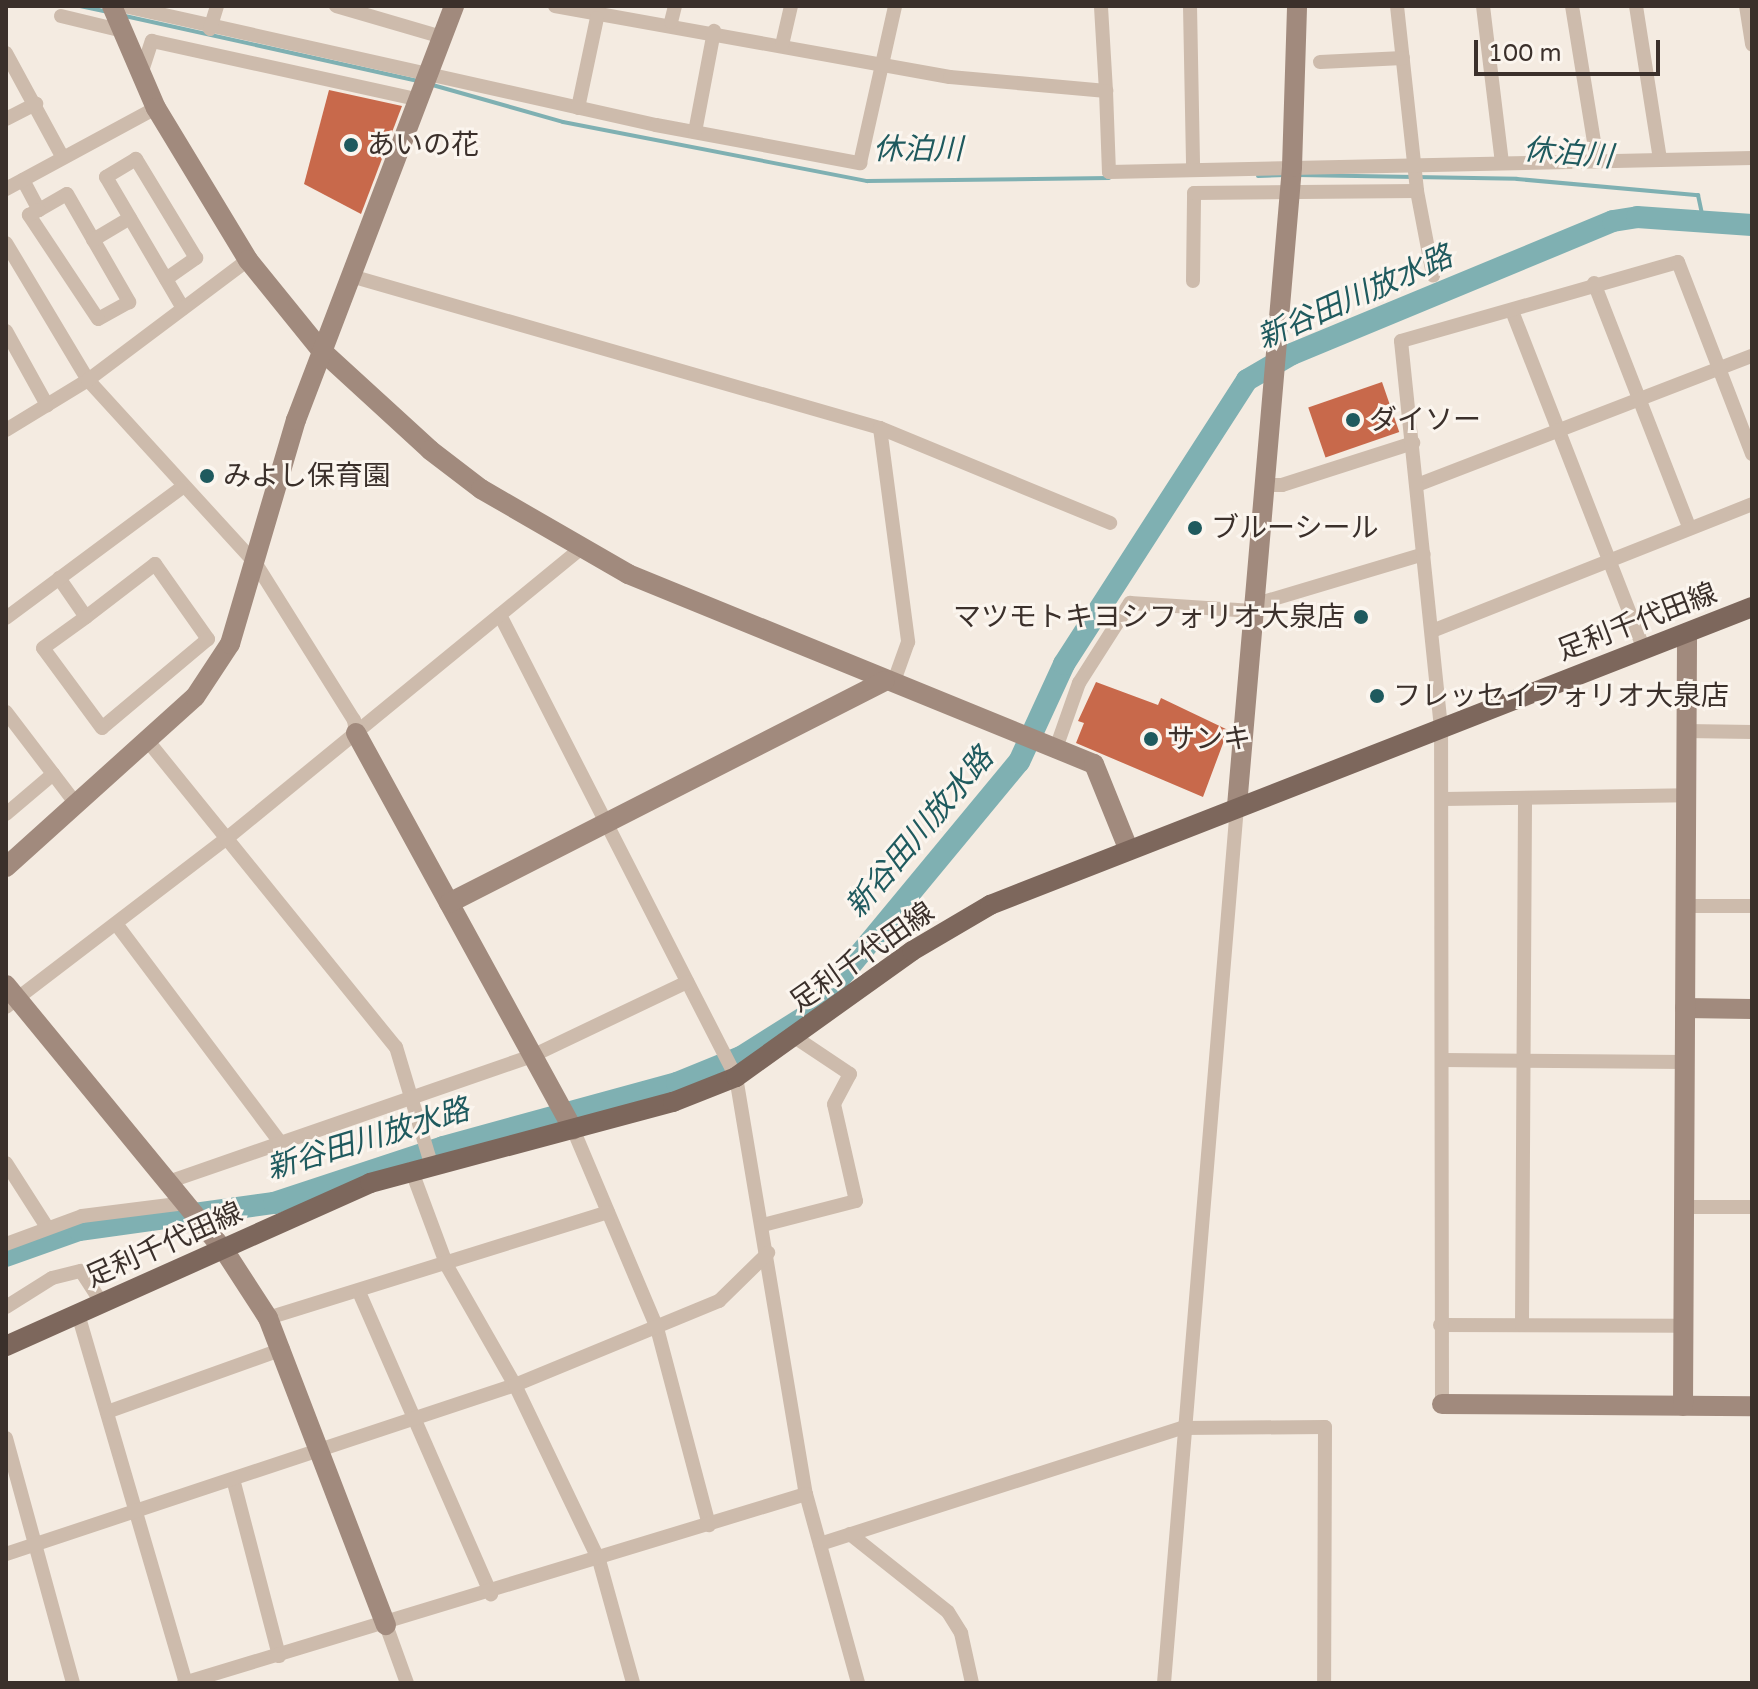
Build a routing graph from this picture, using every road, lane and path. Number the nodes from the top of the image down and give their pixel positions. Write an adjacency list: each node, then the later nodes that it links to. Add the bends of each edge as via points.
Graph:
1 (217, 6): 20 (street)
2 (336, 6): 22 (street)
3 (454, 6): 22 (street)
4 (555, 6): 18 (street)
5 (675, 6): 19 (street)
6 (791, 6): 23 (street)
7 (895, 6): 28 (street)
8 (1101, 6): 31 (street)
9 (1190, 6): 43 (street)
10 (1297, 6): 44 (street)
11 (1397, 6): 26 (street)
12 (1483, 6): 41 (street)
13 (1572, 6): 40 (street)
14 (1636, 6): 39 (street)
15 (1746, 6): 24 (street)
16 (119, 15): 17 (street); 20 (street); 29 (street)
17 (61, 16)
18 (597, 18): 19 (street); 34 (street)
19 (671, 22): 21 (street)
20 (210, 29): 30 (street)
21 (714, 31): 23 (street); 36 (street)
22 (442, 37): 30 (street)
23 (782, 45): 28 (street)
24 (1752, 45)
25 (6, 53): 32 (street)
26 (1403, 58): 27 (street); 42 (street)
27 (1320, 62)
28 (882, 67): 31 (street, via 999,85); 36 (street, via 860,163)
29 (141, 74): 30 (street, via 152,41); 33 (street)
30 (420, 88): 34 (street); 54 (street)
31 (1106, 91): 43 (street, via 1109,172)
32 (36, 104): 35 (street); 37 (street)
33 (156, 108): 37 (street); 52 (street)
34 (578, 108): 36 (street)
35 (6, 119)
36 (695, 132)
37 (63, 158): 45 (street)
38 (1752, 158): 39 (street)
39 (1660, 159): 40 (street)
40 (1597, 161): 41 (street)
41 (1502, 162): 42 (street)
42 (1416, 165): 44 (street); 47 (street)
43 (1193, 168): 44 (street)
44 (1290, 176): 47 (street); 56 (street, via 1194,193); 72 (street)
45 (23, 180): 46 (street); 48 (street)
46 (6, 189)
47 (1417, 191): 53 (street)
48 (39, 210): 50 (street, via 67,194); 50 (street, via 29,215 98,319 129,302)
49 (130, 218): 50 (street); 55 (street); 55 (street, via 106,177 136,159 196,258)
50 (93, 240)
51 (6, 243): 64 (street)
52 (248, 260): 58 (street); 61 (street)
53 (1433, 275)
54 (351, 276): 61 (street); 67 (street)
55 (166, 279): 58 (street)
56 (1193, 281)
57 (1594, 283): 63 (street, via 1678,262); 65 (street); 70 (street, via 1405,336)
58 (183, 308): 64 (street)
59 (1512, 311): 68 (street)
60 (6, 331): 66 (street)
61 (321, 350): 78 (street, via 430,450); 81 (street)
62 (1752, 356): 63 (street)
63 (1719, 369): 65 (street); 71 (street)
64 (88, 380): 66 (street); 74 (street)
65 (1639, 401): 68 (street); 77 (street)
66 (47, 405): 69 (street)
67 (880, 428): 76 (street); 91 (street, via 908,642)
68 (1558, 429): 73 (street); 80 (street)
69 (6, 430)
70 (1413, 443): 72 (street, via 1282,485); 73 (street)
71 (1752, 454)
72 (1263, 485): 84 (street)
73 (1417, 485): 79 (street)
74 (181, 488): 81 (street, via 216,517); 82 (street)
75 (1752, 504): 77 (street)
76 (1110, 523)
77 (1689, 527): 80 (street)
78 (579, 550): 85 (street); 91 (street)
79 (1424, 554): 84 (street); 88 (street)
80 (1609, 560): 88 (street); 90 (street)
81 (256, 564): 96 (street, via 354,720); 97 (street, via 230,644 214,672)
82 (59, 578): 86 (street); 87 (street)
83 (1752, 607): 89 (main road, 足利千代田線)
84 (1253, 608): 98 (street, via 1130,603 1079,683); 104 (street)
85 (500, 615): 96 (street); 106 (street)
86 (86, 617): 86 (street, via 155,564 208,639 102,728 43,648)
87 (6, 618)
88 (1432, 631): 93 (street)
89 (1687, 633): 90 (main road, 足利千代田線); 94 (street)
90 (1644, 650): 93 (main road, 足利千代田線)
91 (889, 683): 98 (street); 106 (street)
92 (6, 712): 99 (street)
93 (1441, 728): 101 (street); 104 (main road, 足利千代田線)
94 (1686, 731): 95 (street); 100 (street)
95 (1752, 732)
96 (356, 733): 107 (street); 110 (street)
97 (147, 740): 103 (street); 107 (street)
98 (1047, 747): 108 (street, via 1100,771)
99 (53, 774): 103 (street); 105 (street)
100 (1686, 795): 102 (street); 111 (street)
101 (1444, 799): 102 (street); 120 (street)
102 (1525, 799): 122 (street)
103 (76, 804): 109 (street)
104 (1237, 806): 108 (main road, 足利千代田線); 157 (street)
105 (6, 814)
106 (605, 821): 110 (street); 114 (street)
107 (226, 839): 113 (street); 124 (street, via 396,1047)
108 (1128, 848): 118 (main road, 足利千代田線, via 990,905 912,951)
109 (6, 867)
110 (449, 903): 119 (street)
111 (1687, 906): 112 (street); 116 (street)
112 (1752, 906)
113 (117, 925): 115 (street); 126 (street)
114 (687, 982): 119 (street); 123 (street)
115 (10, 997): 129 (street)
116 (1685, 1008): 117 (street); 121 (street)
117 (1752, 1009)
118 (796, 1038): 123 (main road, 足利千代田線); 134 (street, via 850,1074 834,1104 856,1201)
119 (532, 1056): 124 (street); 125 (street)
120 (1444, 1060): 122 (street); 145 (street)
121 (1685, 1062): 122 (street); 131 (street)
122 (1526, 1065): 146 (street)
123 (736, 1077): 125 (main road, 足利千代田線); 134 (street)
124 (413, 1100): 126 (street); 128 (street, via 424,1135)
125 (571, 1125): 128 (main road, 足利千代田線); 133 (street)
126 (283, 1146): 129 (street, via 177,1174)
127 (6, 1163): 135 (street)
128 (424, 1163): 137 (main road, 足利千代田線); 139 (street)
129 (168, 1182): 130 (street)
130 (188, 1207): 135 (street, via 82,1216); 137 (street)
131 (1684, 1207): 132 (street); 147 (street)
132 (1752, 1207)
133 (608, 1212): 139 (street); 148 (street)
134 (763, 1225): 138 (street)
135 (47, 1227): 136 (street)
136 (6, 1244)
137 (224, 1250): 141 (main road, 足利千代田線); 144 (street)
138 (768, 1253): 148 (street, via 719,1301); 161 (street)
139 (447, 1266): 140 (street); 151 (street)
140 (359, 1292): 144 (street); 156 (street)
141 (102, 1303): 142 (street, via 81,1271 52,1278); 143 (main road, 足利千代田線)
142 (6, 1307)
143 (78, 1314): 149 (main road, 足利千代田線); 155 (street)
144 (268, 1318): 150 (street)
145 (1440, 1325): 146 (street); 152 (street)
146 (1522, 1325): 147 (street)
147 (1683, 1326): 153 (street)
148 (657, 1328): 151 (street); 163 (street)
149 (6, 1346)
150 (283, 1349): 155 (street); 159 (street)
151 (515, 1385): 156 (street); 168 (street)
152 (1442, 1404): 153 (street)
153 (1683, 1406): 154 (street)
154 (1752, 1406)
155 (107, 1412): 162 (street)
156 (414, 1419): 159 (street); 169 (street)
157 (1182, 1428): 164 (street); 178 (street); 179 (street, via 1325,1427)
158 (6, 1438): 165 (street)
159 (320, 1449): 160 (street); 170 (street)
160 (233, 1479): 162 (street); 171 (street)
161 (806, 1494): 163 (street); 166 (street)
162 (135, 1511): 165 (street); 173 (street)
163 (709, 1525): 168 (street)
164 (850, 1534): 166 (street); 177 (street, via 948,1612 961,1633)
165 (35, 1544): 167 (street); 172 (street)
166 (820, 1544): 176 (street)
167 (6, 1554)
168 (599, 1560): 169 (street); 175 (street)
169 (491, 1594): 170 (street)
170 (386, 1625): 171 (street); 174 (street)
171 (279, 1656): 173 (street)
172 (73, 1683)
173 (185, 1683)
174 (407, 1683)
175 (633, 1683)
176 (858, 1683)
177 (972, 1683)
178 (1164, 1683)
179 (1324, 1683)

